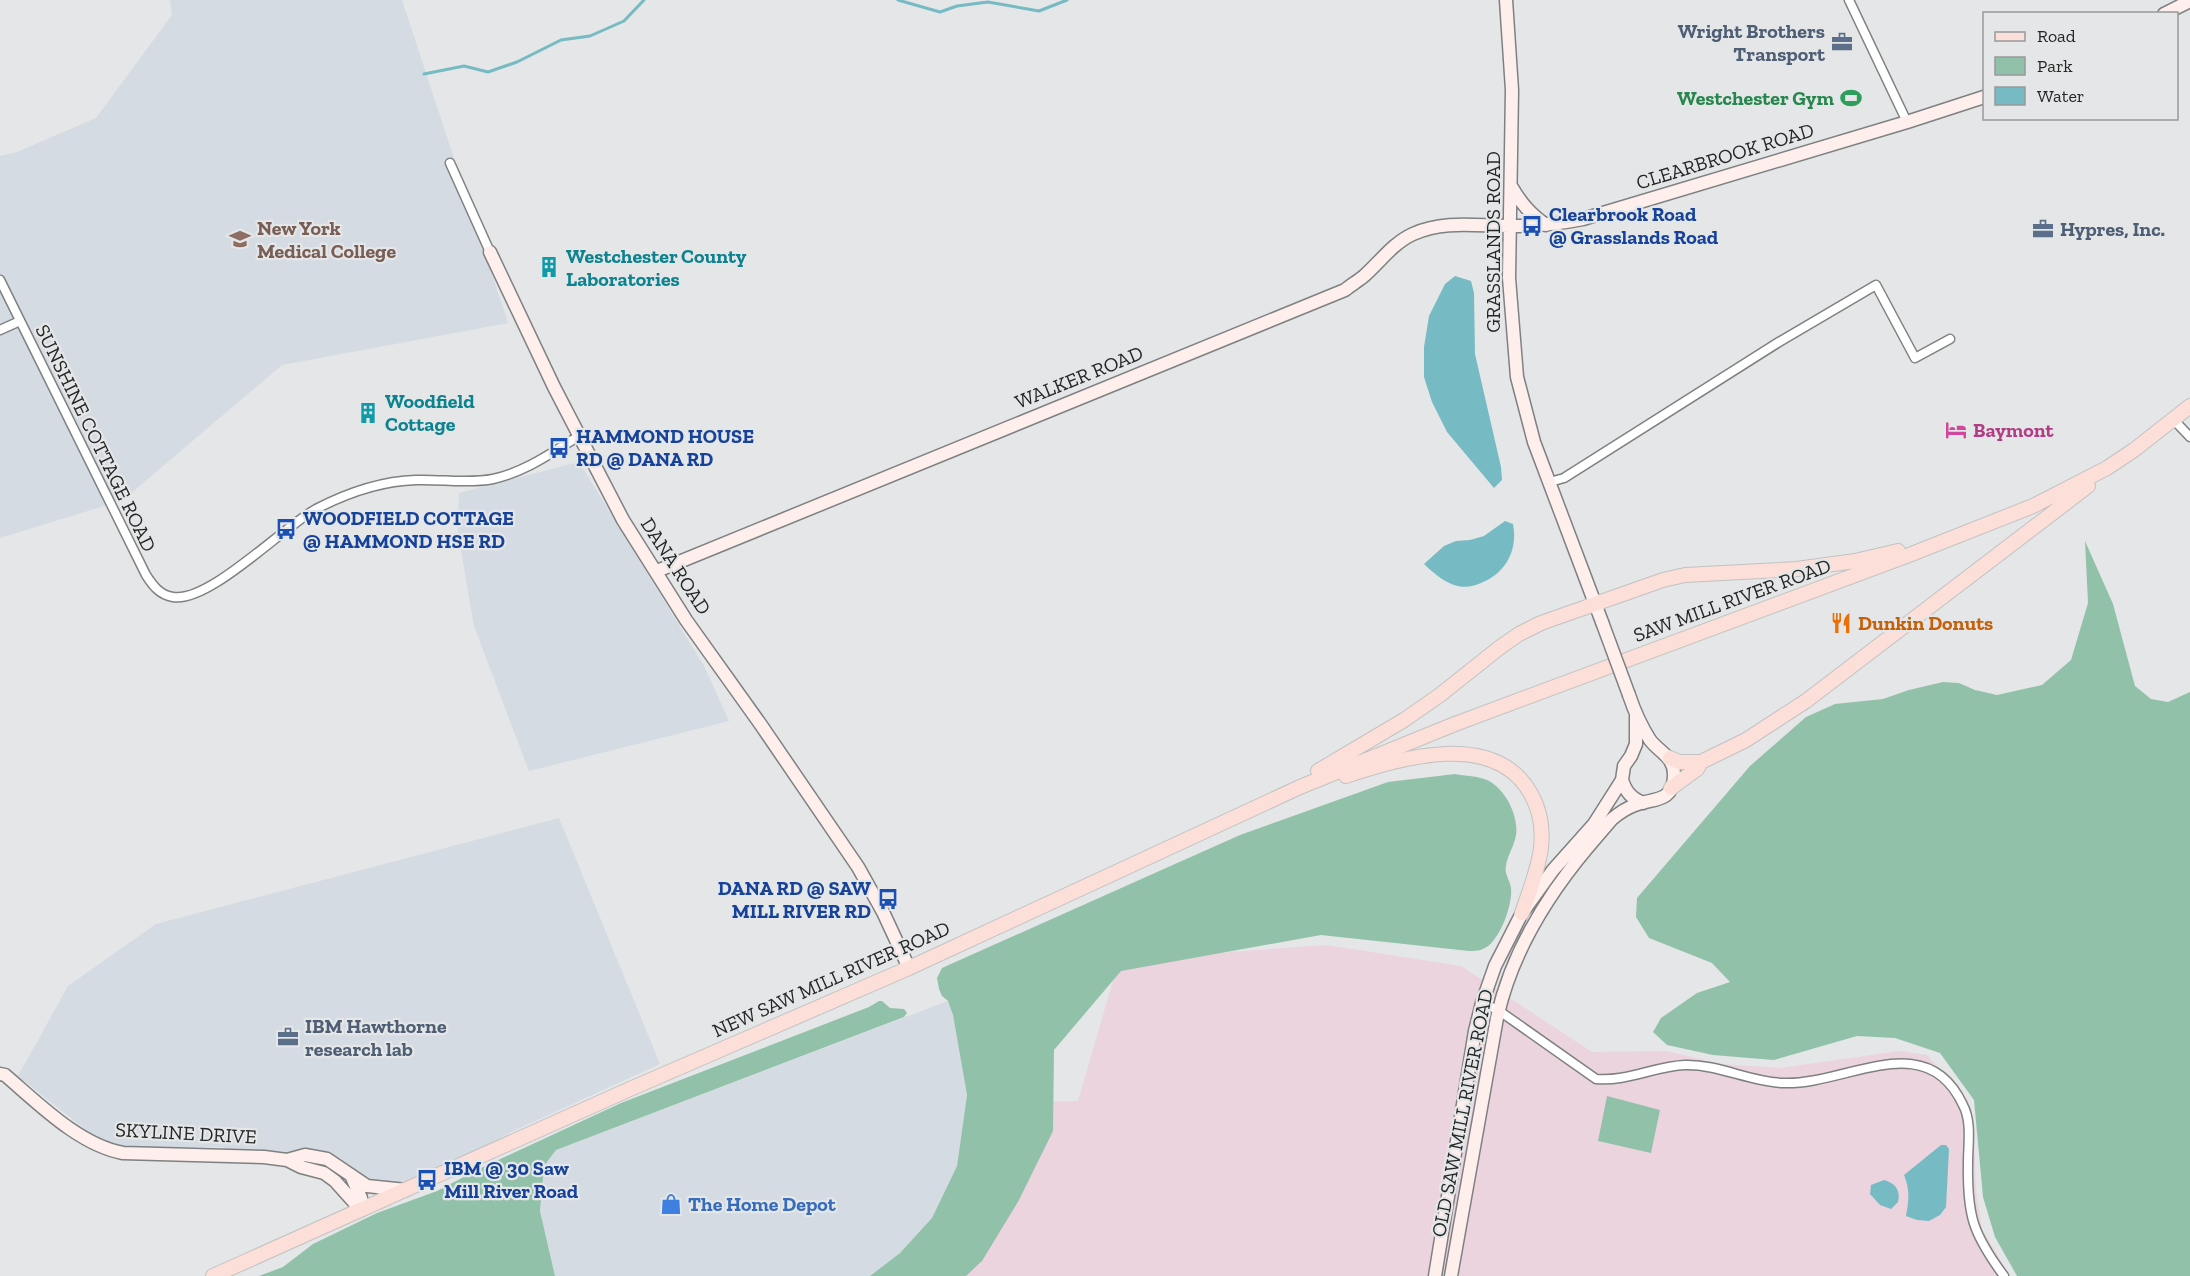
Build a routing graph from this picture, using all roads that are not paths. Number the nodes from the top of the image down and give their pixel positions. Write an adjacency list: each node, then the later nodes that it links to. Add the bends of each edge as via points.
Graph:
1 (1506, 0): 8 (street, GRASSLANDS ROAD, via 1512,90)
2 (1849, 0): 6 (street)
3 (2190, 1): 4 (street)
4 (2168, 12)
5 (1983, 97): 6 (street, CLEARBROOK ROAD)
6 (1907, 122): 9 (street, CLEARBROOK ROAD, via 1583,219)
7 (450, 163): 11 (street, DANA ROAD)
8 (1510, 184): 9 (street, via 1531,215); 10 (street, GRASSLANDS ROAD)
9 (1546, 225): 10 (street, CLEARBROOK ROAD)
10 (1509, 226): 21 (street, GRASSLANDS ROAD, via 1517,376 1534,442); 25 (street, WALKER ROAD, via 1431,227 1395,246 1345,290)
11 (490, 252): 18 (street, DANA ROAD)
12 (0, 280): 13 (street, SUNSHINE COTTAGE ROAD)
13 (20, 321): 14 (street); 18 (street, SUNSHINE COTTAGE ROAD, via 146,575 153,587 176,598 222,578 308,513 350,494 415,480 470,481 509,475)
14 (0, 330)
15 (1950, 339): 21 (street, via 1915,358 1875,285 1564,478)
16 (2190, 406): 17 (main road, SAW MILL RIVER ROAD)
17 (2173, 419): 19 (street); 20 (main road, SAW MILL RIVER ROAD)
18 (579, 436): 25 (street, DANA ROAD, via 623,520)
19 (2190, 437)
20 (2134, 450): 22 (main road, SAW MILL RIVER ROAD, via 2092,477); 24 (main road)
21 (1550, 483): 26 (street, GRASSLANDS ROAD)
22 (2011, 516): 23 (main road, SAW MILL RIVER ROAD); 24 (main road, via 2014,539)
23 (1971, 531): 26 (main road, via 1828,566 1685,575); 34 (main road, SAW MILL RIVER ROAD, via 1455,724)
24 (2010, 547): 31 (main road, via 1806,702 1746,740)
25 (657, 571): 37 (street, DANA ROAD, via 686,620 863,874)
26 (1597, 604): 27 (street, GRASSLANDS ROAD, bridge); 34 (main road, via 1519,634 1404,720)
27 (1636, 716): 28 (street); 29 (street, OLD SAW MILL RIVER ROAD, via 1636,744)
28 (1659, 748): 29 (street); 30 (street)
29 (1631, 756): 32 (street, OLD SAW MILL RIVER ROAD, via 1624,766)
30 (1670, 758): 31 (main road); 33 (street, via 1674,773)
31 (1701, 762): 33 (main road)
32 (1622, 780): 35 (street, via 1631,797); 36 (street, OLD SAW MILL RIVER ROAD, via 1594,824)
33 (1671, 788): 35 (street, OLD SAW MILL RIVER ROAD, via 1662,798)
34 (1270, 800): 36 (main road, via 1422,755 1469,755 1492,761 1526,784 1541,823 1537,870); 37 (main road, NEW SAW MILL RIVER ROAD)
35 (1643, 802): 39 (street, OLD SAW MILL RIVER ROAD, via 1613,819 1555,888 1523,945)
36 (1522, 913): 38 (street, OLD SAW MILL RIVER ROAD, via 1495,966)
37 (909, 968): 43 (main road, NEW SAW MILL RIVER ROAD)
38 (1482, 1003): 39 (street); 46 (street, OLD SAW MILL RIVER ROAD)
39 (1498, 1010): 47 (street, OLD SAW MILL RIVER ROAD); 48 (street, via 1596,1079 1610,1080 1685,1065 1783,1083 1896,1063 1926,1066 1955,1089 1965,1108 1970,1213 1986,1252)
40 (0, 1074): 41 (street, SKYLINE DRIVE, via 93,1144 109,1150)
41 (287, 1160): 42 (street, SKYLINE DRIVE, via 305,1155 327,1159); 44 (street, SKYLINE DRIVE, via 324,1173)
42 (350, 1174): 43 (street, SKYLINE DRIVE, via 367,1186); 44 (street, via 361,1198)
43 (406, 1190): 44 (main road)
44 (361, 1210): 45 (main road)
45 (213, 1276)
46 (1435, 1276)
47 (1451, 1276)
48 (2004, 1276)

